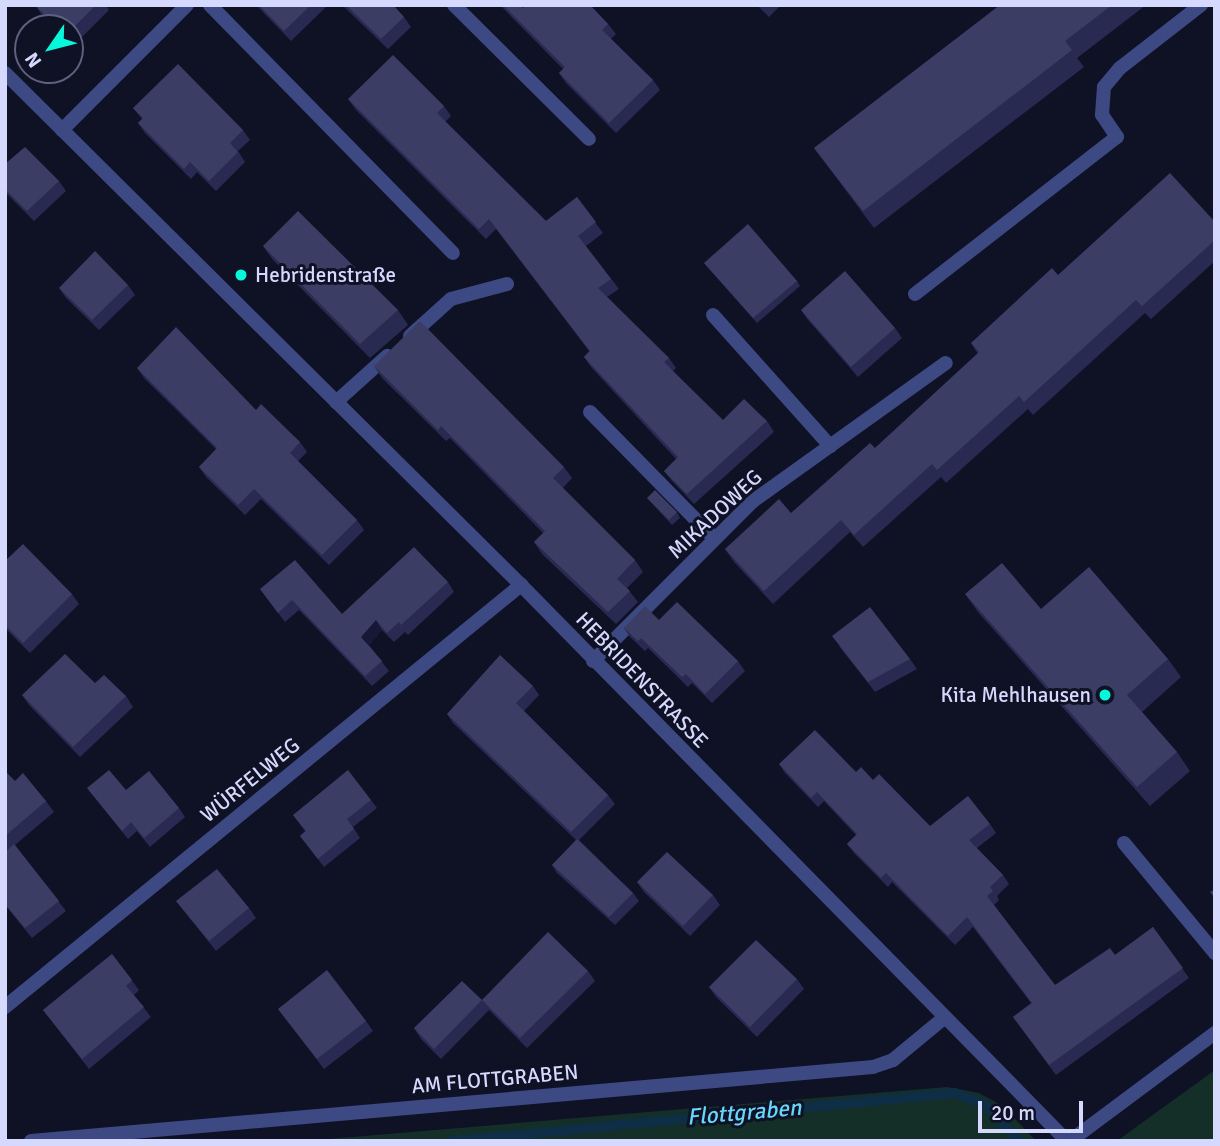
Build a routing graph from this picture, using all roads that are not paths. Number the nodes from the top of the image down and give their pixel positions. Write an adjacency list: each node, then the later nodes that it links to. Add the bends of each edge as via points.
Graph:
1 (187, 5): 6 (street)
2 (210, 5): 8 (street)
3 (454, 5): 7 (street)
4 (1201, 5): 10 (street, via 1119,68 1104,87 1102,116 1117,137)
5 (5, 73): 6 (street, HEBRIDENSTRASSE)
6 (62, 130): 13 (street, HEBRIDENSTRASSE)
7 (589, 139)
8 (453, 253)
9 (507, 284): 13 (street, via 451,299)
10 (915, 294)
11 (713, 315): 15 (street)
12 (946, 363): 15 (street, MIKADOWEG)
13 (336, 402): 17 (street, HEBRIDENSTRASSE)
14 (590, 412): 16 (street)
15 (830, 446): 16 (street, MIKADOWEG, via 753,501)
16 (715, 539): 18 (street, MIKADOWEG)
17 (521, 585): 18 (street, HEBRIDENSTRASSE); 21 (street, WÜRFELWEG)
18 (593, 661): 22 (street, HEBRIDENSTRASSE)
19 (1124, 843): 20 (street)
20 (1215, 953)
21 (5, 1007)
22 (945, 1017): 24 (street, AM FLOTTGRABEN, via 893,1060 873,1067); 25 (street, HEBRIDENSTRASSE)
23 (1215, 1033): 25 (street)
24 (31, 1141)
25 (1069, 1141)

